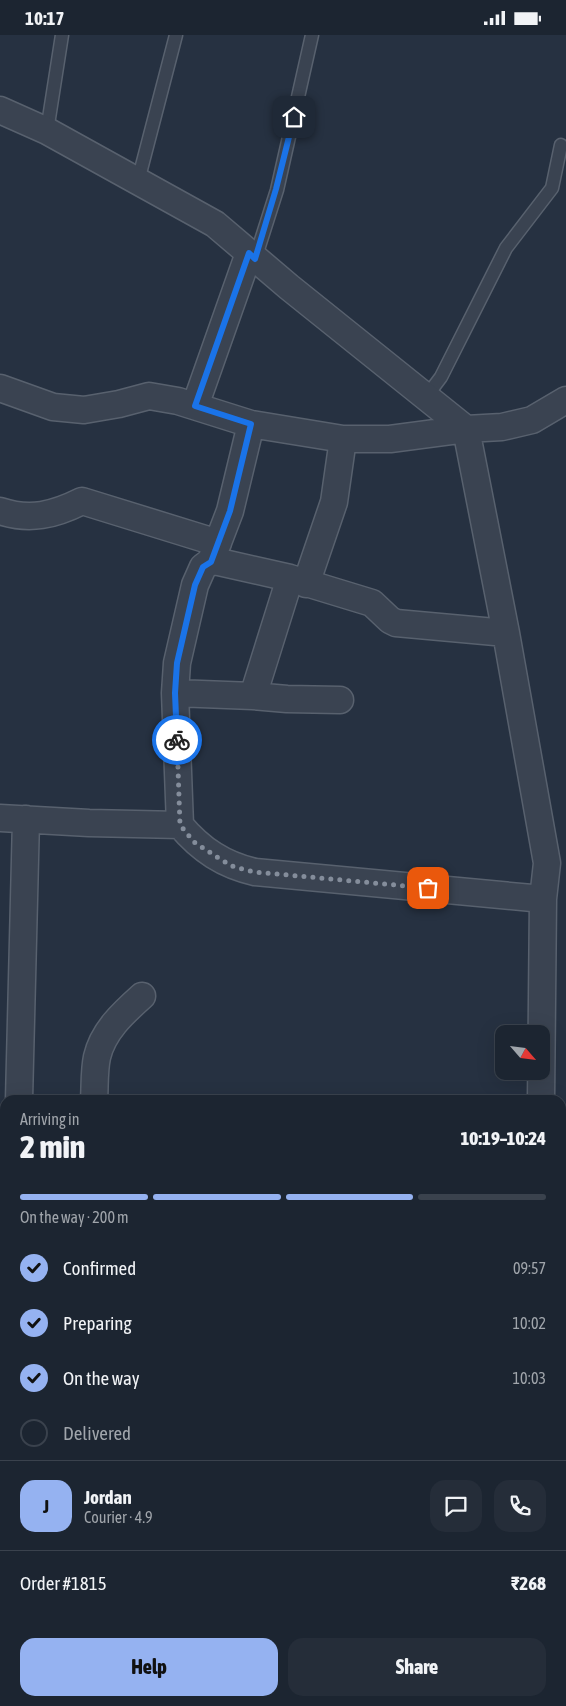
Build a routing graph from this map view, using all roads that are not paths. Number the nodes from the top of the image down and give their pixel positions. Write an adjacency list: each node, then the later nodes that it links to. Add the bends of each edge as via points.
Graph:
1 (62, 35): 5 (lane)
2 (176, 35): 7 (lane)
3 (312, 35): 8 (lane, via 276,189)
4 (0, 111): 5 (street)
5 (48, 131): 7 (street)
6 (561, 145): 10 (lane, via 552,188 506,248 441,377)
7 (138, 181): 8 (street, via 215,224)
8 (252, 256): 10 (street); 12 (street)
9 (0, 388): 12 (street, via 61,408 84,410 148,396)
10 (426, 397): 14 (street)
11 (566, 400): 14 (street, via 532,420 502,427)
12 (195, 406): 13 (street)
13 (251, 424): 15 (street); 17 (street, via 230,511)
14 (466, 429): 15 (street, via 390,439); 19 (street)
15 (343, 439): 18 (street, via 334,502)
16 (0, 511): 17 (street, via 15,516 38,516 82,501)
17 (215, 552): 18 (street); 20 (street, via 195,585 177,663)
18 (298, 581): 19 (street, via 372,603 396,623); 21 (street)
19 (506, 633): 26 (street, via 547,863)
20 (175, 693): 21 (street); 25 (street)
21 (253, 695): 22 (street)
22 (340, 700)
23 (0, 818): 24 (street)
24 (26, 819): 25 (street); 28 (street)
25 (180, 825): 26 (street, via 194,842 220,859 234,867 255,872)
26 (543, 899): 30 (street)
27 (142, 996): 29 (street, via 118,1018 105,1038 97,1057)
28 (19, 1095)
29 (94, 1095)
30 (541, 1095)

